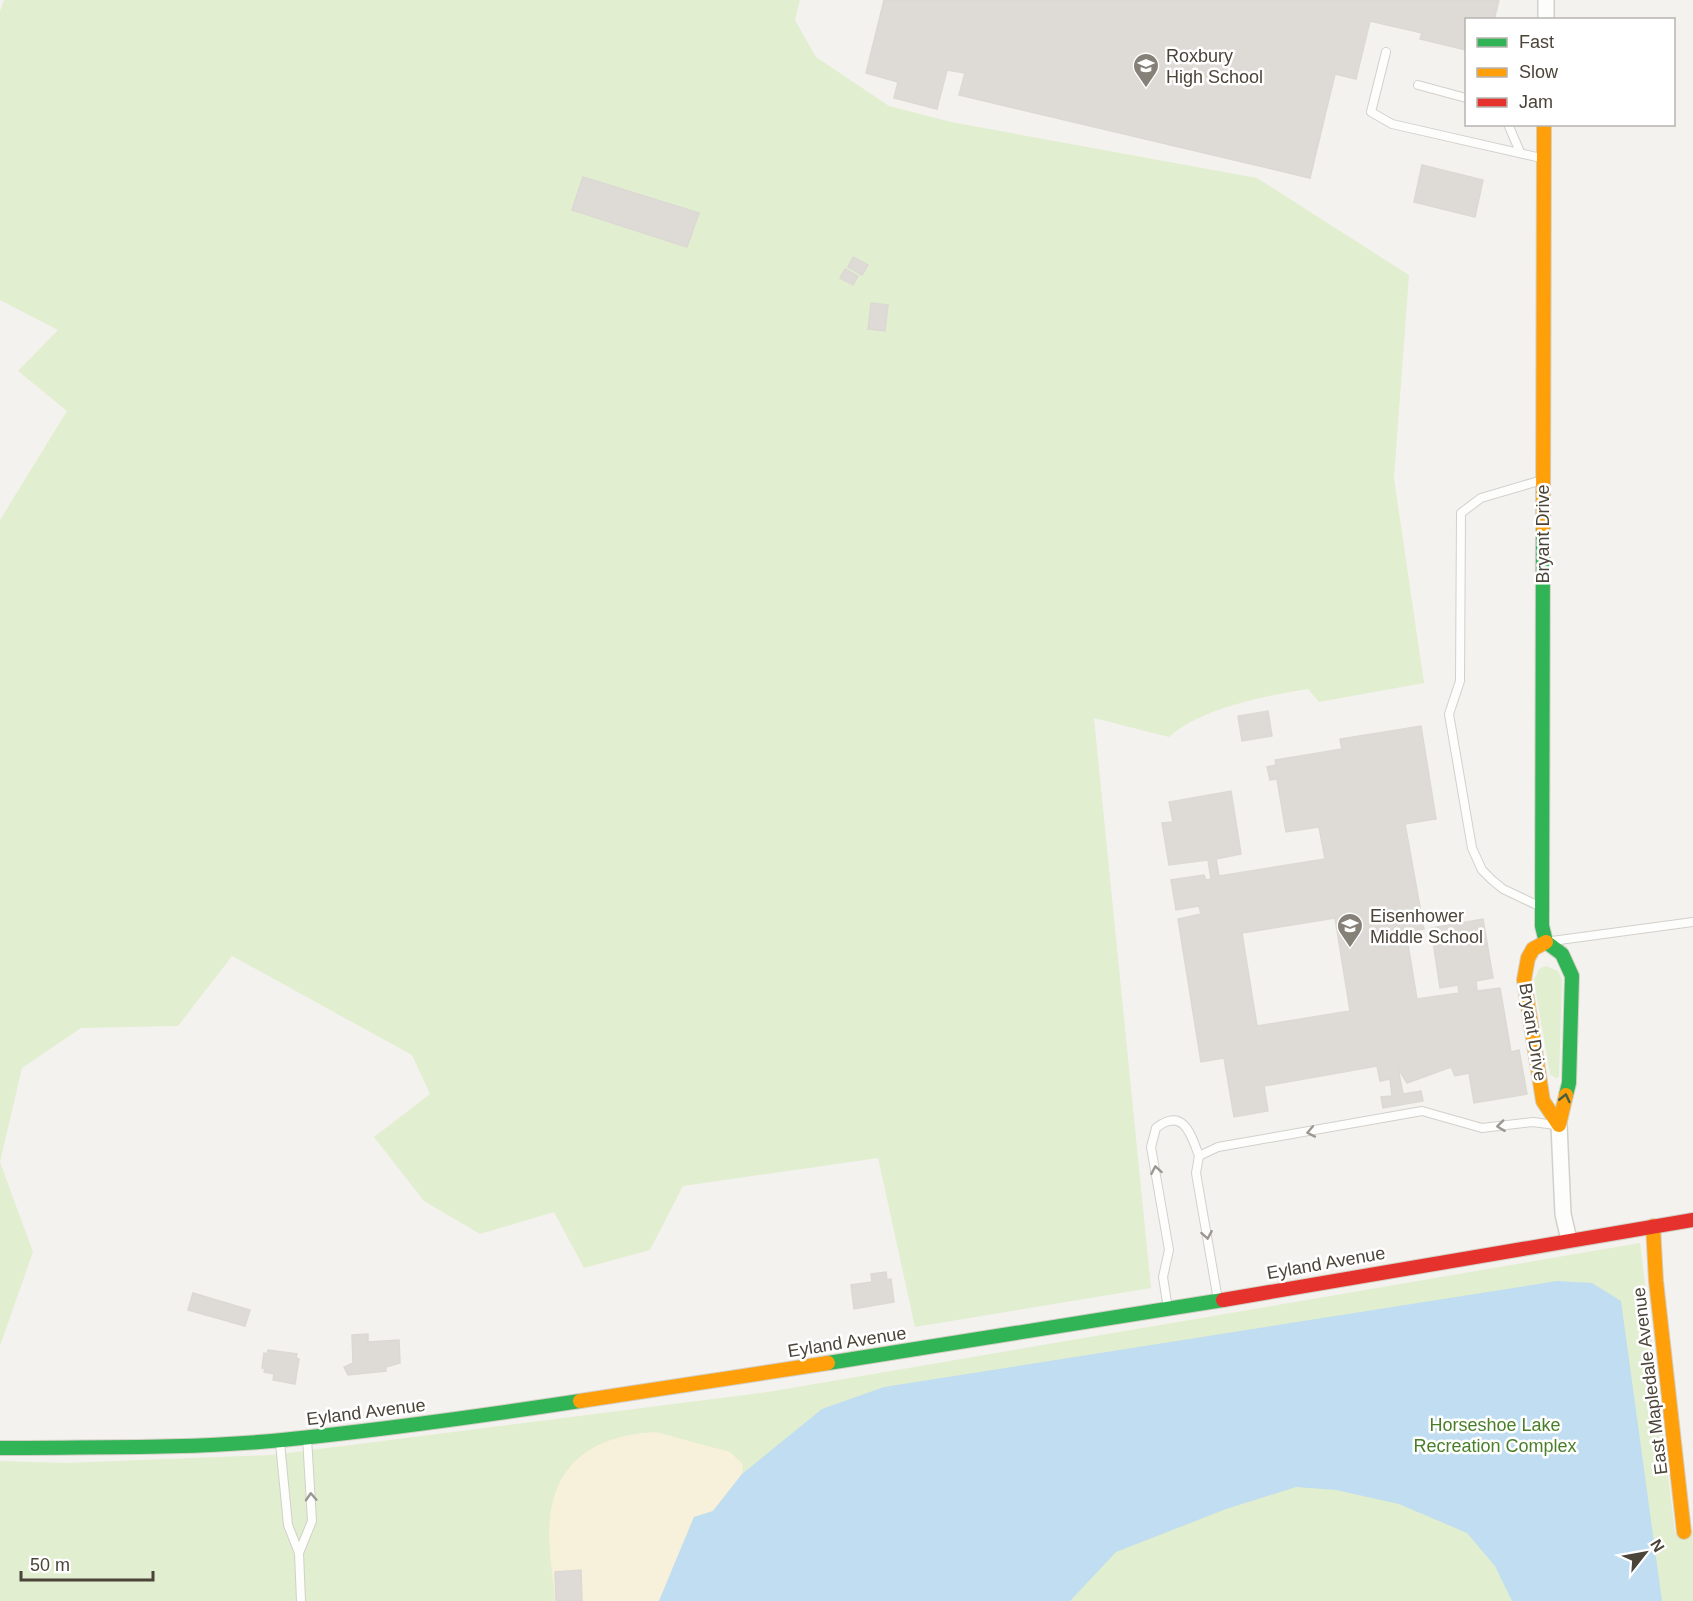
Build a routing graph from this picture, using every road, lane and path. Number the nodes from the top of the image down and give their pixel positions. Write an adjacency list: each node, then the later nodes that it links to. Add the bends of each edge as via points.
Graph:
1 (1546, 0): 2 (street)
2 (1546, 18)
3 (1386, 52): 8 (lane, via 1371,112 1392,123)
4 (1418, 85): 5 (lane)
5 (1465, 97)
6 (1509, 126): 8 (lane)
7 (1545, 126): 9 (street, Bryant Drive)
8 (1520, 152): 9 (lane)
9 (1544, 159): 10 (street, Bryant Drive)
10 (1543, 480): 11 (street, Bryant Drive); 11 (lane, via 1481,498 1461,513 1460,681 1449,714 1474,856 1492,880)
11 (1542, 907): 13 (street, Bryant Drive)
12 (1693, 922): 13 (lane)
13 (1545, 942): 14 (street, Bryant Drive, one-way to 13, via 1569,1083 1572,976 1562,954); 14 (street, Bryant Drive, via 1533,949 1528,958 1524,980 1543,1101)
14 (1559, 1125): 15 (lane, one-way to 15, via 1533,1122 1482,1128 1422,1111 1218,1147); 18 (street, Bryant Drive, via 1563,1214)
15 (1199, 1156): 19 (lane, one-way to 19, via 1196,1173); 20 (lane, one-way to 15, via 1163,1277 1169,1250 1151,1147 1155,1128 1171,1120 1182,1122 1190,1131)
16 (1693, 1220): 17 (street, Eyland Avenue)
17 (1653, 1226): 18 (street, Eyland Avenue); 24 (street, East Mapledale Avenue)
18 (1569, 1240): 19 (street, Eyland Avenue)
19 (1218, 1301): 20 (street, Eyland Avenue)
20 (1168, 1310): 21 (street, Eyland Avenue, via 482,1416)
21 (308, 1438): 22 (street, Eyland Avenue); 25 (lane, one-way to 21, via 312,1521)
22 (280, 1440): 23 (street, Eyland Avenue); 25 (lane, via 288,1525)
23 (0, 1448)
24 (1684, 1532)
25 (299, 1553): 26 (lane)
26 (301, 1601)

